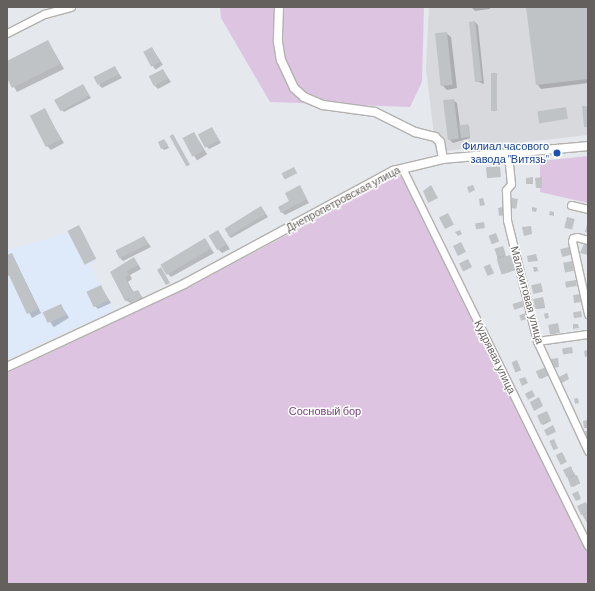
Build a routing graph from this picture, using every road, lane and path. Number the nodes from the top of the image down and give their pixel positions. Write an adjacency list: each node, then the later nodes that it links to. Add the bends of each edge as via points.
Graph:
1 (71, 7): 3 (street, via 44,14)
2 (279, 7): 6 (street, via 278,42 281,60 294,88 304,97 323,105 375,112 415,132 435,137 440,142)
3 (7, 33)
4 (588, 146): 5 (street, Днепропетровская улица)
5 (508, 155): 6 (street, Днепропетровская улица); 13 (street, Малахитовая улица, via 511,184 506,190 507,220)
6 (443, 159): 7 (street, Днепропетровская улица)
7 (402, 168): 14 (street, Днепропетровская улица, via 184,284); 16 (street, Кудрявая улица)
8 (571, 205): 9 (street)
9 (588, 208)
10 (588, 240): 11 (street, via 573,238)
11 (588, 314)
12 (588, 334): 13 (street)
13 (537, 341): 15 (street, Малахитовая улица)
14 (7, 367)
15 (588, 451)
16 (588, 546)

